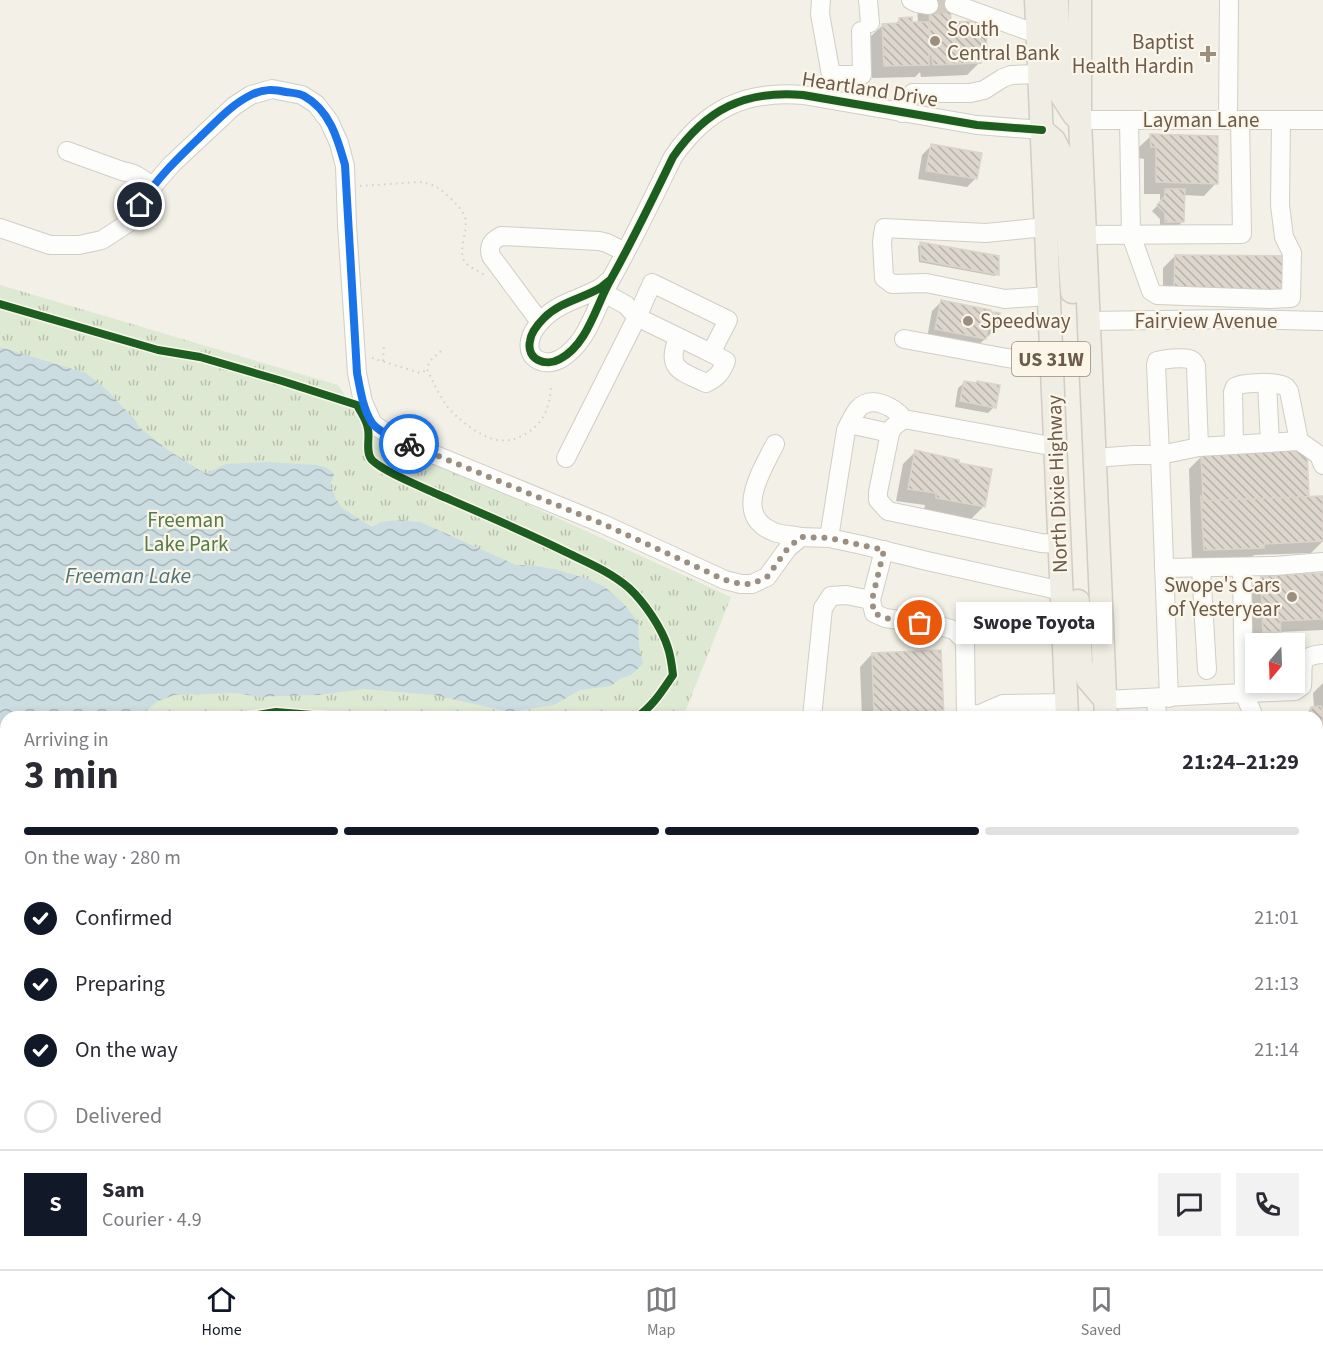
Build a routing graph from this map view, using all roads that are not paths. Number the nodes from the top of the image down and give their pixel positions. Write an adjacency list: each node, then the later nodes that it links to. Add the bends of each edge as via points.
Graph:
1 (821, 0): 11 (street)
2 (868, 0): 11 (street, via 862,75)
3 (911, 0): 8 (street)
4 (1040, 0): 9 (main road, North Dixie Highway / US 31W); 14 (main road, via 1061,95)
5 (1080, 0): 14 (main road, North Dixie Highway / US 31W)
6 (1229, 0): 16 (street)
7 (954, 4): 9 (street)
8 (929, 5)
9 (1037, 34): 10 (main road, North Dixie Highway / US 31W)
10 (1039, 74): 13 (street, via 1011,75 970,93 913,93); 19 (main road, North Dixie Highway / US 31W)
11 (831, 75): 12 (street)
12 (828, 99): 13 (street, Heartland Drive); 26 (street, Heartland Drive, via 784,93 765,95 728,106 711,116 683,142 673,158)
13 (902, 112): 19 (street, Heartland Drive, via 977,125)
14 (1080, 120): 15 (street, Layman Lane); 24 (main road, North Dixie Highway / US 31W)
15 (1129, 120): 16 (street, Layman Lane); 25 (street)
16 (1234, 120): 17 (street, Layman Lane); 25 (street, via 1242,234)
17 (1281, 120): 18 (street, Layman Lane); 25 (street, via 1280,205 1284,237 1292,253 1291,298 1157,295 1151,291)
18 (1323, 120)
19 (1042, 130): 22 (main road, North Dixie Highway / US 31W); 51 (main road, via 1054,140 1062,156 1088,507)
20 (67, 151): 21 (street, via 132,173)
21 (152, 187): 23 (street, via 128,223 102,240 50,245); 52 (street, via 206,131 251,95 272,89 302,95 329,121 345,165 357,373 373,424 394,438 603,524 725,580 752,584 767,577)
22 (1045, 227): 28 (main road, North Dixie Highway / US 31W); 28 (street, via 986,233 884,228 882,242 884,278 891,285 926,283 1005,299)
23 (0, 228)
24 (1085, 235): 25 (street); 30 (main road, North Dixie Highway / US 31W)
25 (1131, 235)
26 (626, 252): 27 (street, Heartland Drive); 32 (street, via 599,241 501,236 494,239 489,249 491,256)
27 (607, 286): 29 (street); 32 (street, via 562,304); 32 (street, Heartland Drive, via 583,335 555,361 540,362 530,350 532,333)
28 (1048, 296): 36 (main road, North Dixie Highway / US 31W)
29 (637, 317): 33 (street); 35 (street, via 652,283 728,320); 48 (street)
30 (1088, 321): 31 (street, Fairview Avenue); 49 (main road, North Dixie Highway / US 31W)
31 (1323, 321)
32 (540, 322)
33 (678, 339): 35 (street); 35 (street, via 674,359 679,370 706,383 716,378 726,361)
34 (904, 339): 36 (street)
35 (711, 353)
36 (1052, 363): 47 (main road, North Dixie Highway / US 31W)
37 (1268, 383): 41 (street, via 1286,387); 42 (street); 44 (street, via 1235,387)
38 (904, 419): 39 (street, via 874,402 860,407); 40 (street); 47 (street)
39 (849, 424): 40 (street); 53 (street)
40 (890, 433): 54 (street, via 878,492 878,500 888,511)
41 (1299, 441): 42 (street); 50 (street, via 1319,455)
42 (1270, 443): 44 (street)
43 (775, 444): 52 (street, via 753,490 752,509 759,523 774,532)
44 (1234, 445): 45 (street)
45 (1198, 447): 46 (street); 46 (street, via 1196,366 1189,359 1157,361)
46 (1160, 455): 49 (street); 58 (street)
47 (1056, 457): 54 (main road, North Dixie Highway / US 31W); 66 (main road, via 1071,486 1081,664)
48 (566, 458)
49 (1094, 458): 51 (main road, North Dixie Highway / US 31W)
50 (1323, 465)
51 (1096, 522): 66 (main road, North Dixie Highway / US 31W)
52 (801, 537): 53 (street)
53 (829, 538): 55 (street)
54 (1059, 544): 60 (main road, North Dixie Highway / US 31W)
55 (884, 550): 60 (street); 61 (street)
56 (1323, 562): 57 (street)
57 (1242, 567): 59 (street); 64 (street)
58 (1164, 568): 59 (street); 65 (street)
59 (1201, 568): 63 (street)
60 (1062, 591): 67 (main road, North Dixie Highway / US 31W)
61 (872, 600): 68 (street, via 831,596 823,608); 69 (street, via 874,613 885,618 937,625 954,630 965,641)
62 (1323, 654): 64 (street, via 1305,660 1302,686 1295,691)
63 (1207, 670)
64 (1244, 693): 65 (street); 72 (street)
65 (1163, 698): 66 (street); 71 (street)
66 (1105, 709)
67 (1067, 710): 70 (street, via 1002,704)
68 (813, 711)
69 (966, 711)
70 (987, 711)
71 (1159, 711)
72 (1252, 711)

